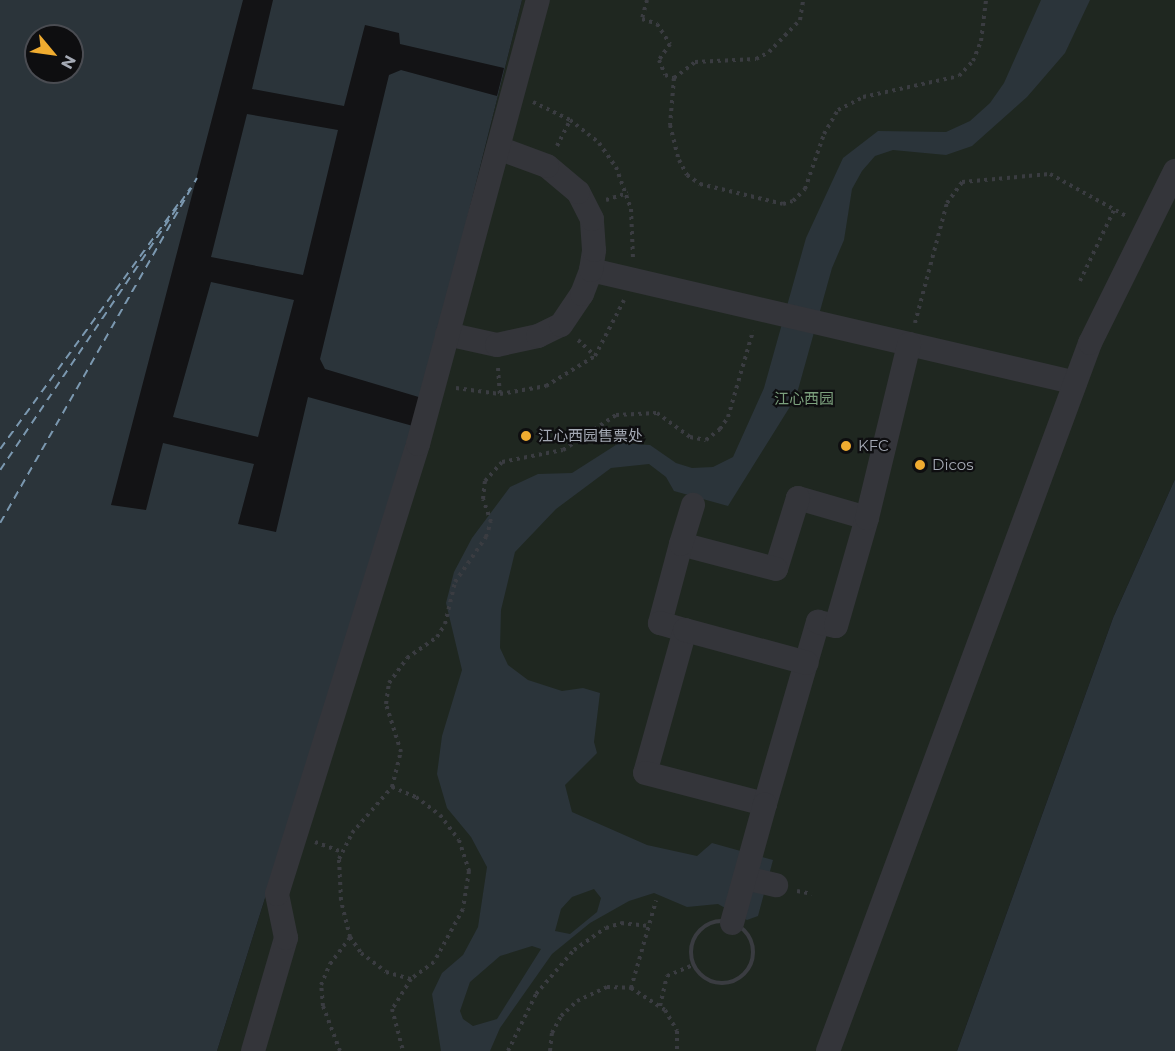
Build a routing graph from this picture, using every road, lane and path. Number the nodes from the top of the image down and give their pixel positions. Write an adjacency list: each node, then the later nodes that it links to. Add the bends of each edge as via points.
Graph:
1 (538, 0): 6 (street)
2 (647, 0): 5 (path, via 642,19 657,24 670,44 659,60 665,75)
3 (803, 0): 5 (path, via 800,20 769,52 756,59 695,62)
4 (986, 0): 5 (path, via 981,41 973,61 959,76 863,97 838,110 805,189 794,201 783,204 700,184 687,175 670,125)
5 (674, 78)
6 (498, 148): 10 (street, via 547,166 578,192 592,219); 13 (street)
7 (1175, 171): 9 (street)
8 (1114, 210): 9 (path); 11 (path); 14 (path, via 1050,174 962,182 947,203)
9 (1148, 226): 15 (street, via 1090,343)
10 (591, 270): 12 (street); 13 (street, via 582,294 561,325 538,336 497,345)
11 (1080, 281)
12 (759, 309): 14 (street); 21 (path, via 728,417 706,440 690,437 657,413 616,416 563,450 502,462 485,481 483,499 491,522 486,537 463,565 445,624 436,637 407,658 389,683 386,704 401,752)
13 (447, 334): 33 (street, via 418,444 277,894 286,938)
14 (909, 344): 15 (street); 17 (street)
15 (1075, 383): 39 (street)
16 (693, 505): 18 (street)
17 (867, 518): 18 (street, via 798,498 776,569); 20 (street, via 836,626 818,622)
18 (681, 544): 19 (street, via 660,623)
19 (685, 630): 20 (street); 22 (street, via 645,773)
20 (807, 663): 22 (street)
21 (392, 787): 28 (path, via 352,833 339,859 341,900); 30 (path, via 416,797 440,815 459,840 469,871 462,909 448,936 434,962)
22 (765, 804): 23 (street)
23 (745, 878): 24 (street); 26 (street)
24 (776, 885)
25 (656, 901): 27 (path)
26 (732, 923): 29 (path, via 711,923 701,930 693,942); 29 (path, via 752,940 754,952 744,973 732,982 721,982 699,974)
27 (649, 926): 31 (path); 36 (path, via 621,923 606,927 574,950 536,994)
28 (350, 937): 30 (path, via 361,953 386,972); 34 (path, via 330,964 321,985 323,1006)
29 (693, 965): 32 (path, via 667,976)
30 (411, 979): 35 (path, via 392,1009)
31 (631, 988): 32 (path); 37 (path, via 607,987 577,1001 561,1016)
32 (660, 1006): 38 (path, via 677,1031)
33 (253, 1051)
34 (340, 1051)
35 (402, 1051)
36 (508, 1051)
37 (549, 1051)
38 (677, 1051)
39 (828, 1051)

